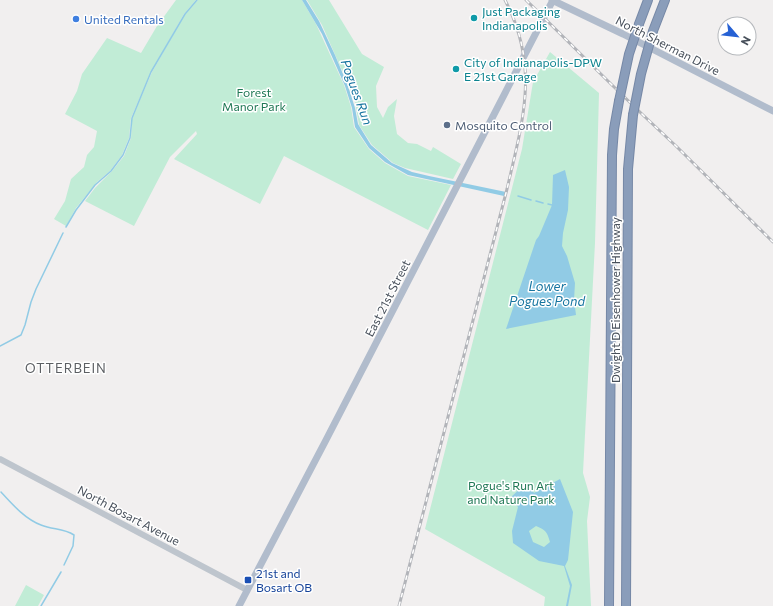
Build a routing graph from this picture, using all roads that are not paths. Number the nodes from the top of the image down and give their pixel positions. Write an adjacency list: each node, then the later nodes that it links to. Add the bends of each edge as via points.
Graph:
1 (553, 0): 4 (main road, North Sherman Drive); 6 (main road, East 21st Street)
2 (648, 0): 8 (highway, Dwight D Eisenhower Highway, bridge, via 628,59 614,130 612,155)
3 (666, 0): 9 (highway, Dwight D Eisenhower Highway, bridge, via 653,31 641,74 633,115 628,169)
4 (773, 111)
5 (0, 460): 6 (street, North Bosart Avenue)
6 (247, 590): 7 (main road, East 21st Street)
7 (239, 606)
8 (610, 606)
9 (626, 606)

